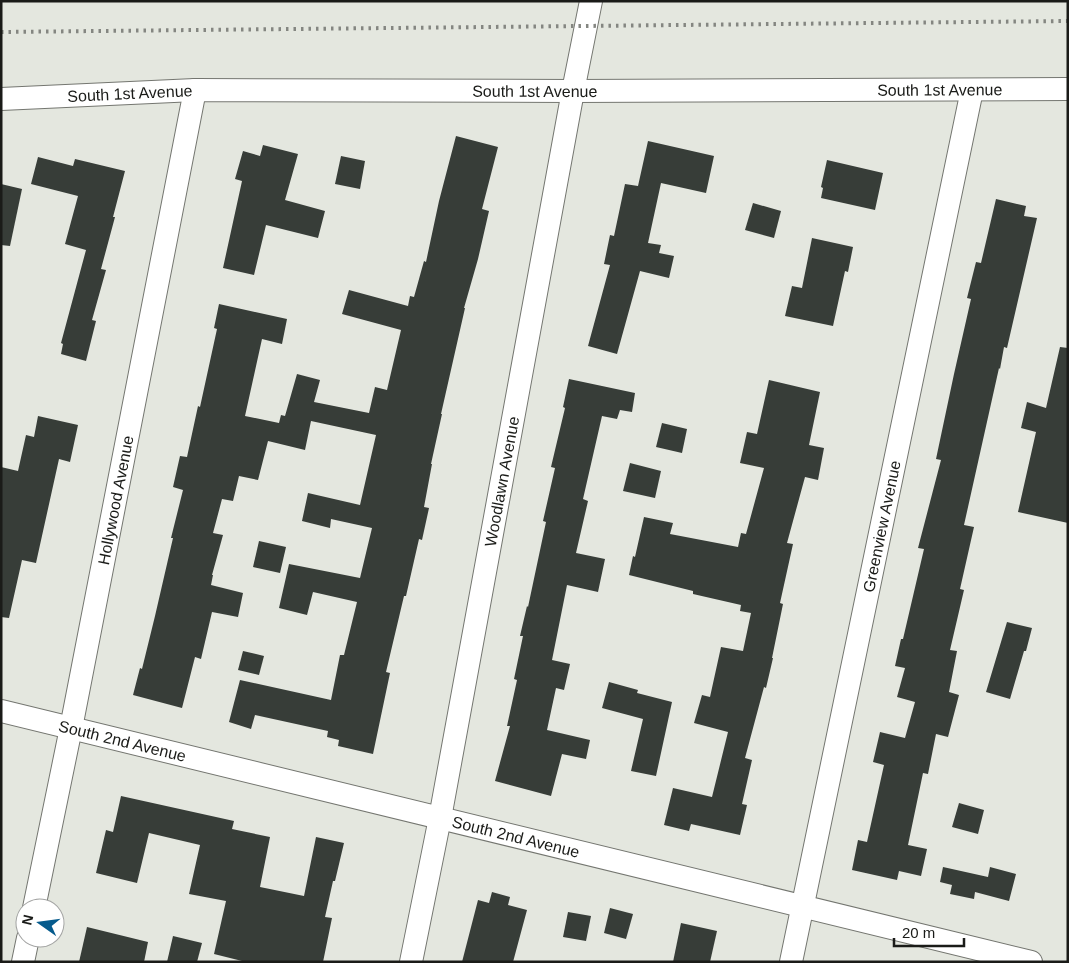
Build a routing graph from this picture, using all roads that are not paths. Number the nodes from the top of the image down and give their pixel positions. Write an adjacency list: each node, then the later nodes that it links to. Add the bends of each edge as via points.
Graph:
1 (591, 1): 5 (street, Woodlawn Avenue)
2 (1068, 89): 4 (street, South 1st Avenue)
3 (195, 90): 5 (street, South 1st Avenue); 6 (street, South 1st Avenue); 8 (street, Hollywood Avenue)
4 (972, 90): 5 (street, South 1st Avenue); 11 (street, Greenview Avenue)
5 (573, 91): 9 (street, Woodlawn Avenue)
6 (1, 99)
7 (1, 711): 8 (street, South 2nd Avenue)
8 (70, 728): 9 (street, South 2nd Avenue); 10 (street, Hollywood Avenue)
9 (440, 818): 11 (street, South 2nd Avenue); 14 (street, Woodlawn Avenue)
10 (36, 898)
11 (803, 906): 15 (street, Greenview Avenue); 16 (street, South 2nd Avenue)
12 (26, 948): 13 (street)
13 (23, 962)
14 (411, 962)
15 (791, 962)
16 (1031, 962)

